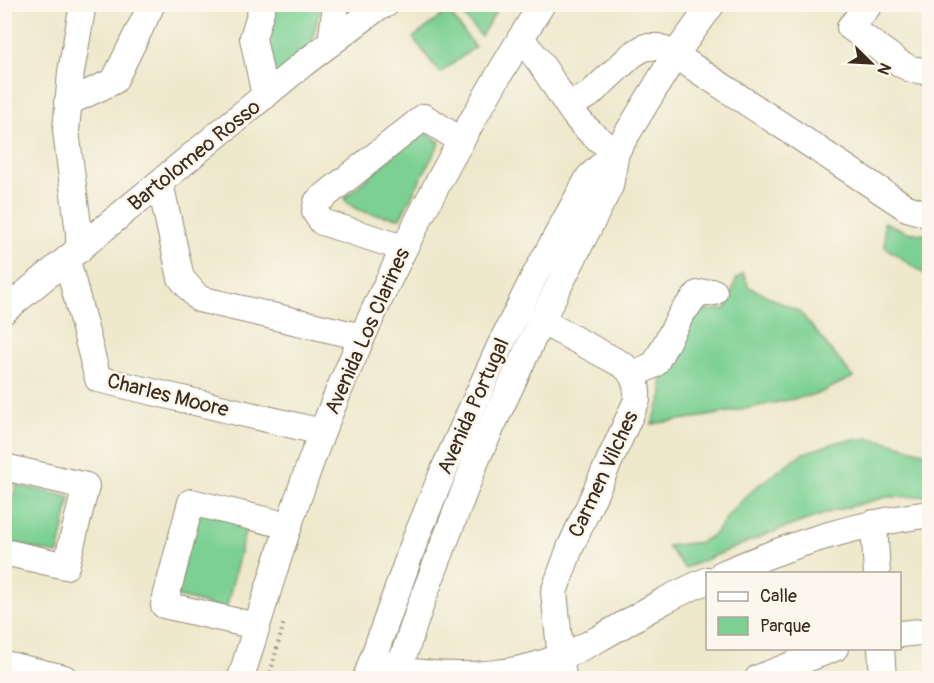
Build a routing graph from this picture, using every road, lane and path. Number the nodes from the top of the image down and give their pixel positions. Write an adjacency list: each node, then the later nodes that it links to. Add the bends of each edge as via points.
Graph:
1 (83, 4): 14 (street)
2 (152, 4): 14 (street, via 114,81)
3 (263, 4): 13 (street, via 253,38)
4 (336, 4): 10 (street)
5 (386, 4): 10 (street, Bartolomeo Rosso)
6 (542, 4): 9 (street, Avenida Los Clarines)
7 (712, 4): 11 (street, Avenida Portugal)
8 (870, 4): 12 (street, via 850,27 901,64)
9 (520, 39): 15 (street, via 534,52); 16 (street, Avenida Los Clarines)
10 (331, 43): 13 (street, Bartolomeo Rosso)
11 (675, 55): 15 (street, via 658,47 645,47 589,95); 17 (street, Avenida Portugal); 19 (street, via 907,207)
12 (930, 72)
13 (266, 96): 18 (street, Bartolomeo Rosso)
14 (68, 103): 21 (street, via 66,131 79,233)
15 (568, 105): 17 (street, via 595,137)
16 (460, 140): 20 (street, Avenida Los Clarines); 20 (street, via 424,117 317,202 315,212 322,222)
17 (616, 152): 24 (street, Avenida Portugal, via 610,186); 40 (street, Avenida Portugal, via 589,177 505,334 415,540)
18 (160, 183): 21 (street, Bartolomeo Rosso); 25 (street, via 181,278 199,299)
19 (930, 215)
20 (404, 248): 25 (street, Avenida Los Clarines)
21 (73, 255): 23 (street, Bartolomeo Rosso); 27 (street, Charles Moore, via 98,379)
22 (714, 292): 26 (street, via 698,294 682,313 655,364)
23 (4, 311)
24 (541, 321): 26 (street, via 617,361); 45 (street, Avenida Portugal, via 449,527)
25 (362, 337): 27 (street, Avenida Los Clarines)
26 (633, 375): 44 (street, Carmen Vilches, via 637,400 554,592)
27 (322, 432): 31 (street, Avenida Los Clarines)
28 (4, 467): 32 (street, via 86,486 66,566)
29 (930, 514): 30 (street)
30 (874, 523): 33 (street, via 777,550); 34 (street)
31 (289, 526): 37 (street, Avenida Los Clarines); 37 (street, via 191,501 164,605)
32 (4, 552)
33 (724, 572)
34 (877, 572)
35 (706, 581): 44 (street, via 592,642)
36 (285, 617): 48 (path)
37 (256, 626): 47 (street, Avenida Los Clarines)
38 (930, 631): 39 (street)
39 (901, 634)
40 (375, 650): 45 (street); 49 (street, Avenida Portugal)
41 (830, 650): 50 (street)
42 (880, 650): 51 (street)
43 (4, 664): 46 (street)
44 (562, 668): 45 (street, via 469,675)
45 (398, 674)
46 (64, 678)
47 (241, 678)
48 (269, 678)
49 (366, 678)
50 (758, 678)
51 (883, 678)

